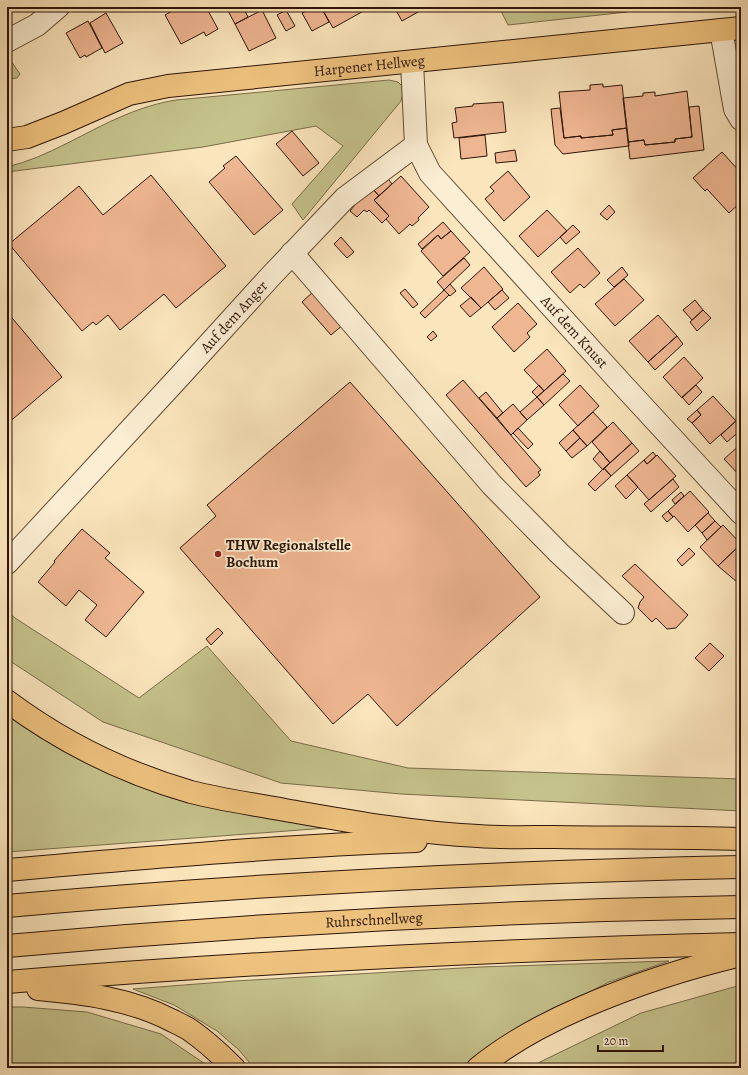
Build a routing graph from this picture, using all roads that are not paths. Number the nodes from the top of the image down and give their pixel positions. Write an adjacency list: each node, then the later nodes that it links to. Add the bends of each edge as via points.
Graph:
1 (58, 7): 3 (street, via 37,25)
2 (731, 29): 4 (main road, Harpener Hellweg); 5 (street, via 735,109)
3 (7, 41)
4 (412, 62): 6 (main road, Harpener Hellweg, via 168,86 129,94 27,137); 7 (street)
5 (741, 119)
6 (7, 140)
7 (416, 145): 8 (street, Auf dem Anger, via 345,198); 9 (street, Auf dem Knust, via 430,172)
8 (292, 254): 10 (street, Auf dem Anger); 11 (street, via 492,485 558,553)
9 (741, 514)
10 (7, 563)
11 (623, 613)
12 (7, 701): 13 (main road, via 37,723 103,759 155,781 192,792 397,828)
13 (517, 837): 14 (main road); 16 (main road, via 327,845)
14 (741, 839)
15 (741, 867): 17 (main road, via 517,873 301,884)
16 (7, 870)
17 (7, 906)
18 (741, 907): 20 (main road, Ruhrschnellweg, via 409,918 195,930)
19 (741, 944): 22 (main road, via 605,947 280,962)
20 (7, 946)
21 (741, 955): 25 (main road, via 650,980 600,999 550,1021)
22 (7, 982)
23 (7, 987): 24 (main road, via 59,991 125,1002 189,1029 214,1048)
24 (234, 1068)
25 (478, 1068)

